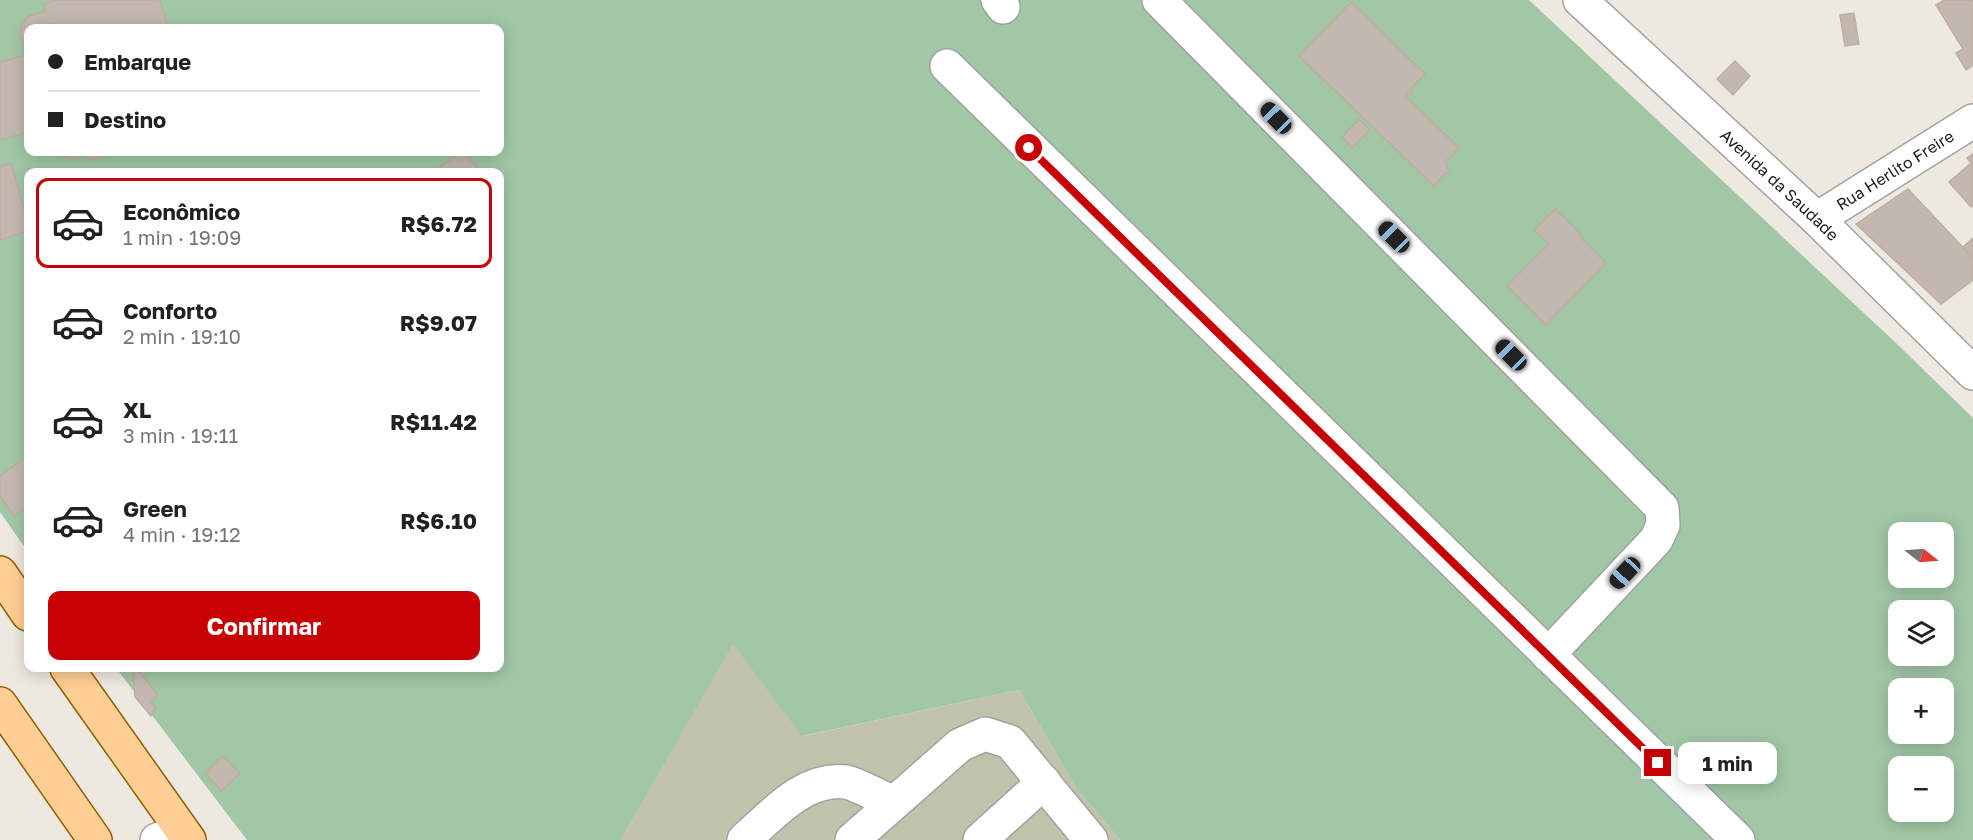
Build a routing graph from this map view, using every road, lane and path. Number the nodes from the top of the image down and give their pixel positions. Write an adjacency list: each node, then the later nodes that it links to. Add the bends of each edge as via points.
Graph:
1 (1159, 0): 9 (street, via 1662,508 1663,525 1656,540)
2 (1580, 0): 5 (street, Avenida da Saudade)
3 (946, 66): 9 (street)
4 (1973, 121): 5 (street, Rua Herlito Freire)
5 (1816, 219): 6 (street, Avenida da Saudade)
6 (1973, 373)
7 (0, 573): 8 (main road)
8 (24, 608)
9 (1548, 655): 20 (street)
10 (69, 672): 14 (main road)
11 (0, 704): 15 (main road)
12 (1044, 782): 13 (street, via 1010,742 985,734 960,745); 18 (street); 19 (street)
13 (893, 803): 16 (street, via 847,782 820,784 795,795); 17 (street)
14 (176, 837)
15 (95, 840)
16 (744, 840)
17 (852, 840)
18 (980, 840)
19 (1091, 840)
20 (1737, 840)

